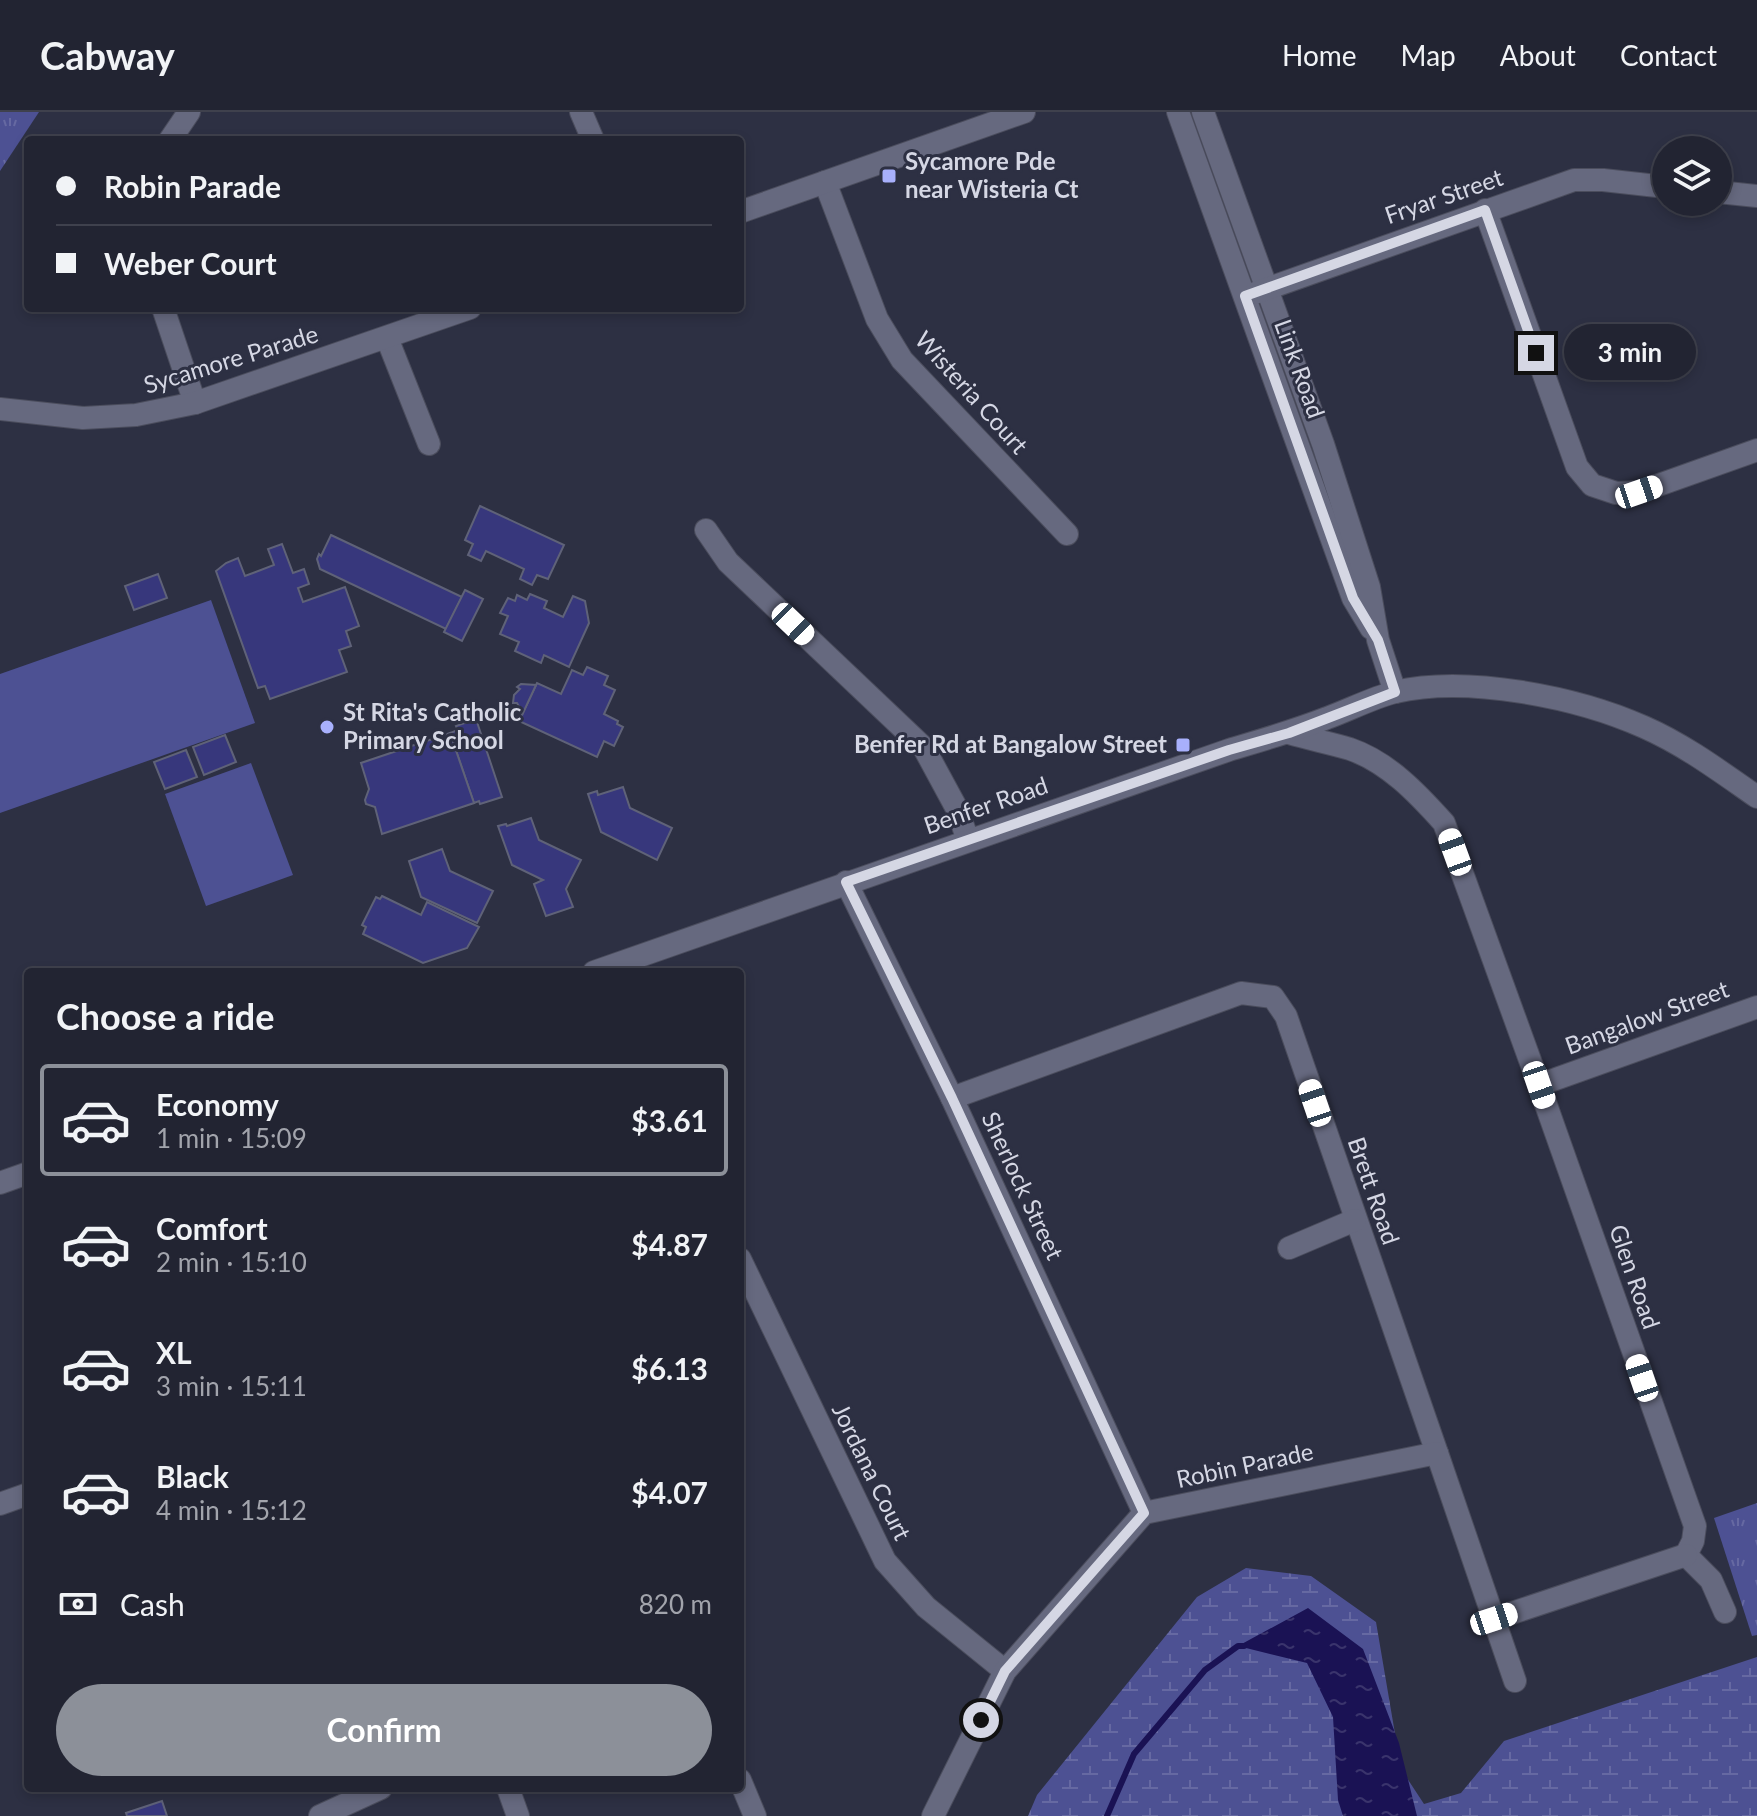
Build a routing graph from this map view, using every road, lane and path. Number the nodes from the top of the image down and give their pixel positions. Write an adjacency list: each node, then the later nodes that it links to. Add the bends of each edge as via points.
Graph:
1 (189, 112): 6 (street)
2 (581, 112): 7 (street)
3 (1024, 112): 8 (street)
4 (1178, 112): 14 (street, Link Road)
5 (1203, 112): 14 (street, Link Road)
6 (173, 136)
7 (591, 136)
8 (825, 182): 13 (street); 23 (street, Wisteria Court, via 877,319 902,360)
9 (1652, 186): 12 (street, Fryar Street, via 1574,180)
10 (1732, 193): 11 (street)
11 (1757, 196)
12 (1485, 210): 14 (street, Fryar Street); 21 (street, via 1577,467 1592,485 1616,493 1639,492)
13 (744, 211)
14 (1256, 292): 24 (street, Link Road, via 1323,444 1369,587 1378,640)
15 (164, 312): 18 (street)
16 (459, 312): 17 (street, Sycamore Parade)
17 (387, 338): 18 (street, Sycamore Parade); 20 (street)
18 (195, 403): 19 (street, Sycamore Parade, via 136,415 83,418)
19 (0, 409)
20 (429, 444)
21 (1757, 450)
22 (706, 530): 27 (street, via 728,562 924,748)
23 (1067, 534)
24 (1395, 692): 25 (street, Benfer Road); 26 (street, via 1481,689 1590,707 1695,754)
25 (1289, 733): 27 (street, Benfer Road); 31 (street, via 1352,750 1387,769 1444,823)
26 (1757, 797)
27 (968, 840): 28 (street, Benfer Road)
28 (846, 882): 29 (street, Benfer Road); 32 (street, Sherlock Street)
29 (605, 968)
30 (1757, 1007): 31 (street, Bangalow Street)
31 (1539, 1085): 42 (street, Glen Road, via 1695,1526)
32 (952, 1098): 35 (street, Brett Road, via 1241,993 1273,997 1286,1016); 41 (street, Sherlock Street)
33 (24, 1174): 34 (street)
34 (0, 1183)
35 (1355, 1220): 36 (street); 38 (street, Brett Road)
36 (1289, 1248)
37 (744, 1267): 45 (street, Jordana Court, via 885,1561 926,1607)
38 (1437, 1453): 41 (street, Robin Parade); 44 (street)
39 (24, 1495): 40 (street)
40 (0, 1504)
41 (1144, 1513): 45 (street)
42 (1686, 1555): 43 (street, via 1711,1580); 44 (street)
43 (1725, 1612)
44 (1494, 1619): 46 (street)
45 (1005, 1671): 53 (street)
46 (1515, 1681)
47 (744, 1790): 52 (street)
48 (372, 1792): 50 (street)
49 (509, 1792): 51 (street)
50 (320, 1816)
51 (518, 1816)
52 (755, 1816)
53 (933, 1816)

